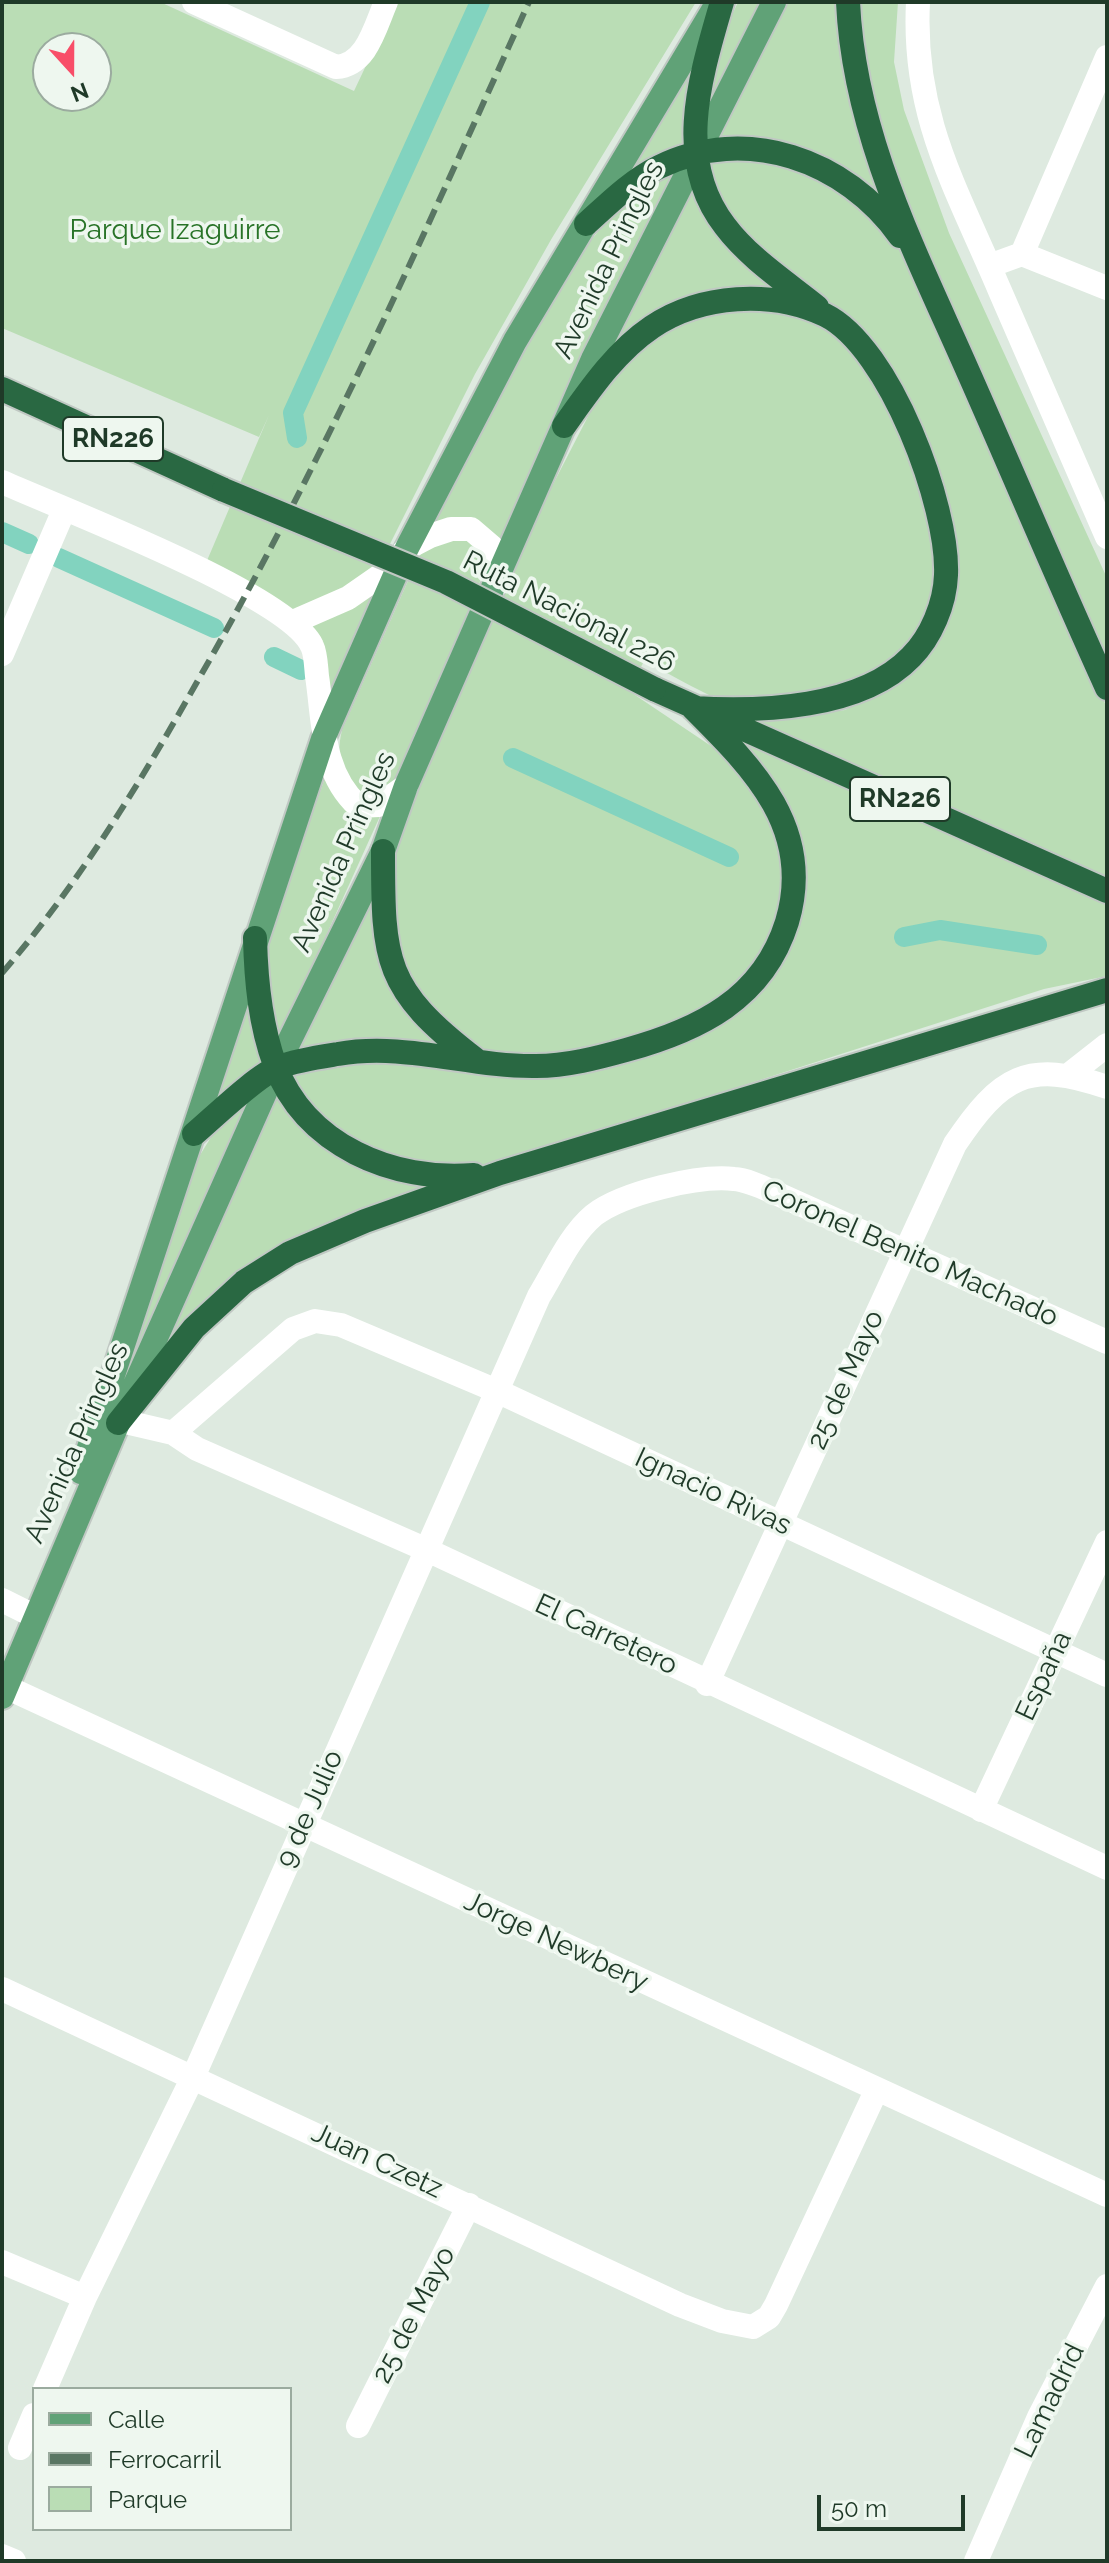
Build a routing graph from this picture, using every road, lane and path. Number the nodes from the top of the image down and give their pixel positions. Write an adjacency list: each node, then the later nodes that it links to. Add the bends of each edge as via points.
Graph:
1 (194, 2): 2 (street, via 336,67 350,66 362,56)
2 (386, 2)
3 (720, 2): 8 (highway, via 697,92); 9 (main road, Avenida Pringles)
4 (774, 2): 8 (main road, Avenida Pringles)
5 (848, 2): 11 (highway, via 850,48 873,145)
6 (918, 2): 12 (street, via 916,43 929,121)
7 (1107, 57): 10 (street)
8 (694, 156): 9 (highway, via 660,166); 11 (highway, via 729,149 777,151 816,164 873,202); 14 (highway, via 724,225); 16 (main road, Avenida Pringles)
9 (586, 224): 20 (main road, Avenida Pringles, via 515,341)
10 (1022, 254): 12 (street); 13 (street)
11 (920, 264): 24 (highway)
12 (989, 266): 19 (street)
13 (1107, 288)
14 (827, 316): 16 (highway, via 777,301 697,305 651,327 600,375); 25 (highway, via 867,353 884,378 931,480 946,543 940,606 930,632 910,658 887,675 834,699 753,711)
15 (2, 389): 25 (highway, Ruta Nacional 226 / RN226, bridge, via 224,490 446,582)
16 (564, 426): 21 (main road, Avenida Pringles)
17 (2, 482): 18 (street)
18 (64, 510): 22 (street, via 203,570); 23 (street)
19 (1107, 537)
20 (407, 548): 21 (street, via 440,532 471,529 492,547); 22 (street, via 384,573 348,598); 26 (main road, Avenida Pringles)
21 (497, 584): 27 (main road, Avenida Pringles)
22 (293, 622): 26 (street, via 313,648)
23 (2, 654)
24 (1107, 688)
25 (693, 708): 29 (highway, Ruta Nacional 226 / RN226); 33 (highway, via 767,787 788,833 789,913 779,946 757,980 729,1008 669,1038 564,1064)
26 (323, 739): 27 (street, via 344,792 358,806 379,805); 30 (main road, Avenida Pringles)
27 (406, 786): 28 (main road, Avenida Pringles)
28 (383, 851): 33 (highway, via 383,931 392,966 408,998 437,1030); 34 (main road, Avenida Pringles)
29 (1107, 891)
30 (255, 938): 34 (highway, via 257,991); 37 (main road, Avenida Pringles)
31 (1107, 990): 38 (highway)
32 (1107, 1045): 35 (street)
33 (475, 1059): 34 (highway, via 380,1050)
34 (276, 1068): 37 (highway); 38 (highway, via 319,1129 351,1153 405,1172 449,1177); 43 (main road, Avenida Pringles)
35 (1070, 1074): 36 (street); 40 (street, 25 de Mayo, via 1039,1074 1000,1087 980,1106 955,1144)
36 (1107, 1087)
37 (194, 1134): 43 (main road, Avenida Pringles)
38 (500, 1173): 43 (highway, via 290,1253 244,1282)
39 (579, 1230): 40 (street, Coronel Benito Machado, via 617,1201 707,1178 738,1179); 42 (street, 9 de Julio, via 539,1296)
40 (904, 1252): 41 (street, Coronel Benito Machado); 45 (street, 25 de Mayo)
41 (1107, 1342)
42 (497, 1391): 44 (street, Ignacio Rivas, via 341,1325 315,1321 293,1329); 45 (street, Ignacio Rivas); 47 (street, 9 de Julio)
43 (109, 1419): 44 (street, El Carretero); 49 (main road, Avenida Pringles)
44 (173, 1433): 47 (street, El Carretero, via 197,1449)
45 (780, 1524): 50 (street, Ignacio Rivas); 52 (street, 25 de Mayo)
46 (1107, 1542): 50 (street, España)
47 (427, 1550): 52 (street, El Carretero); 55 (street, 9 de Julio)
48 (2, 1600): 49 (street)
49 (34, 1616): 53 (main road, Avenida Pringles)
50 (1056, 1651): 51 (street, Ignacio Rivas); 54 (street, España)
51 (1107, 1675)
52 (707, 1684): 54 (street, El Carretero)
53 (4, 1692): 55 (street, Jorge Newbery)
54 (981, 1810): 56 (street, El Carretero)
55 (302, 1825): 58 (street, 9 de Julio); 59 (street, Jorge Newbery)
56 (1107, 1868)
57 (2, 1989): 58 (street, Juan Czetz)
58 (194, 2075): 61 (street, Juan Czetz); 64 (street, 9 de Julio)
59 (876, 2091): 60 (street, Jorge Newbery); 61 (street, Juan Czetz, via 776,2305 753,2327 680,2305)
60 (1107, 2195)
61 (469, 2205): 67 (street, 25 de Mayo)
62 (2, 2262): 64 (street)
63 (1107, 2286): 71 (street, Lamadrid, via 1039,2417)
64 (85, 2297): 65 (street, 9 de Julio)
65 (46, 2387)
66 (32, 2420): 68 (street)
67 (358, 2426)
68 (20, 2448)
69 (2, 2556): 70 (street)
70 (14, 2561)
71 (976, 2561)

